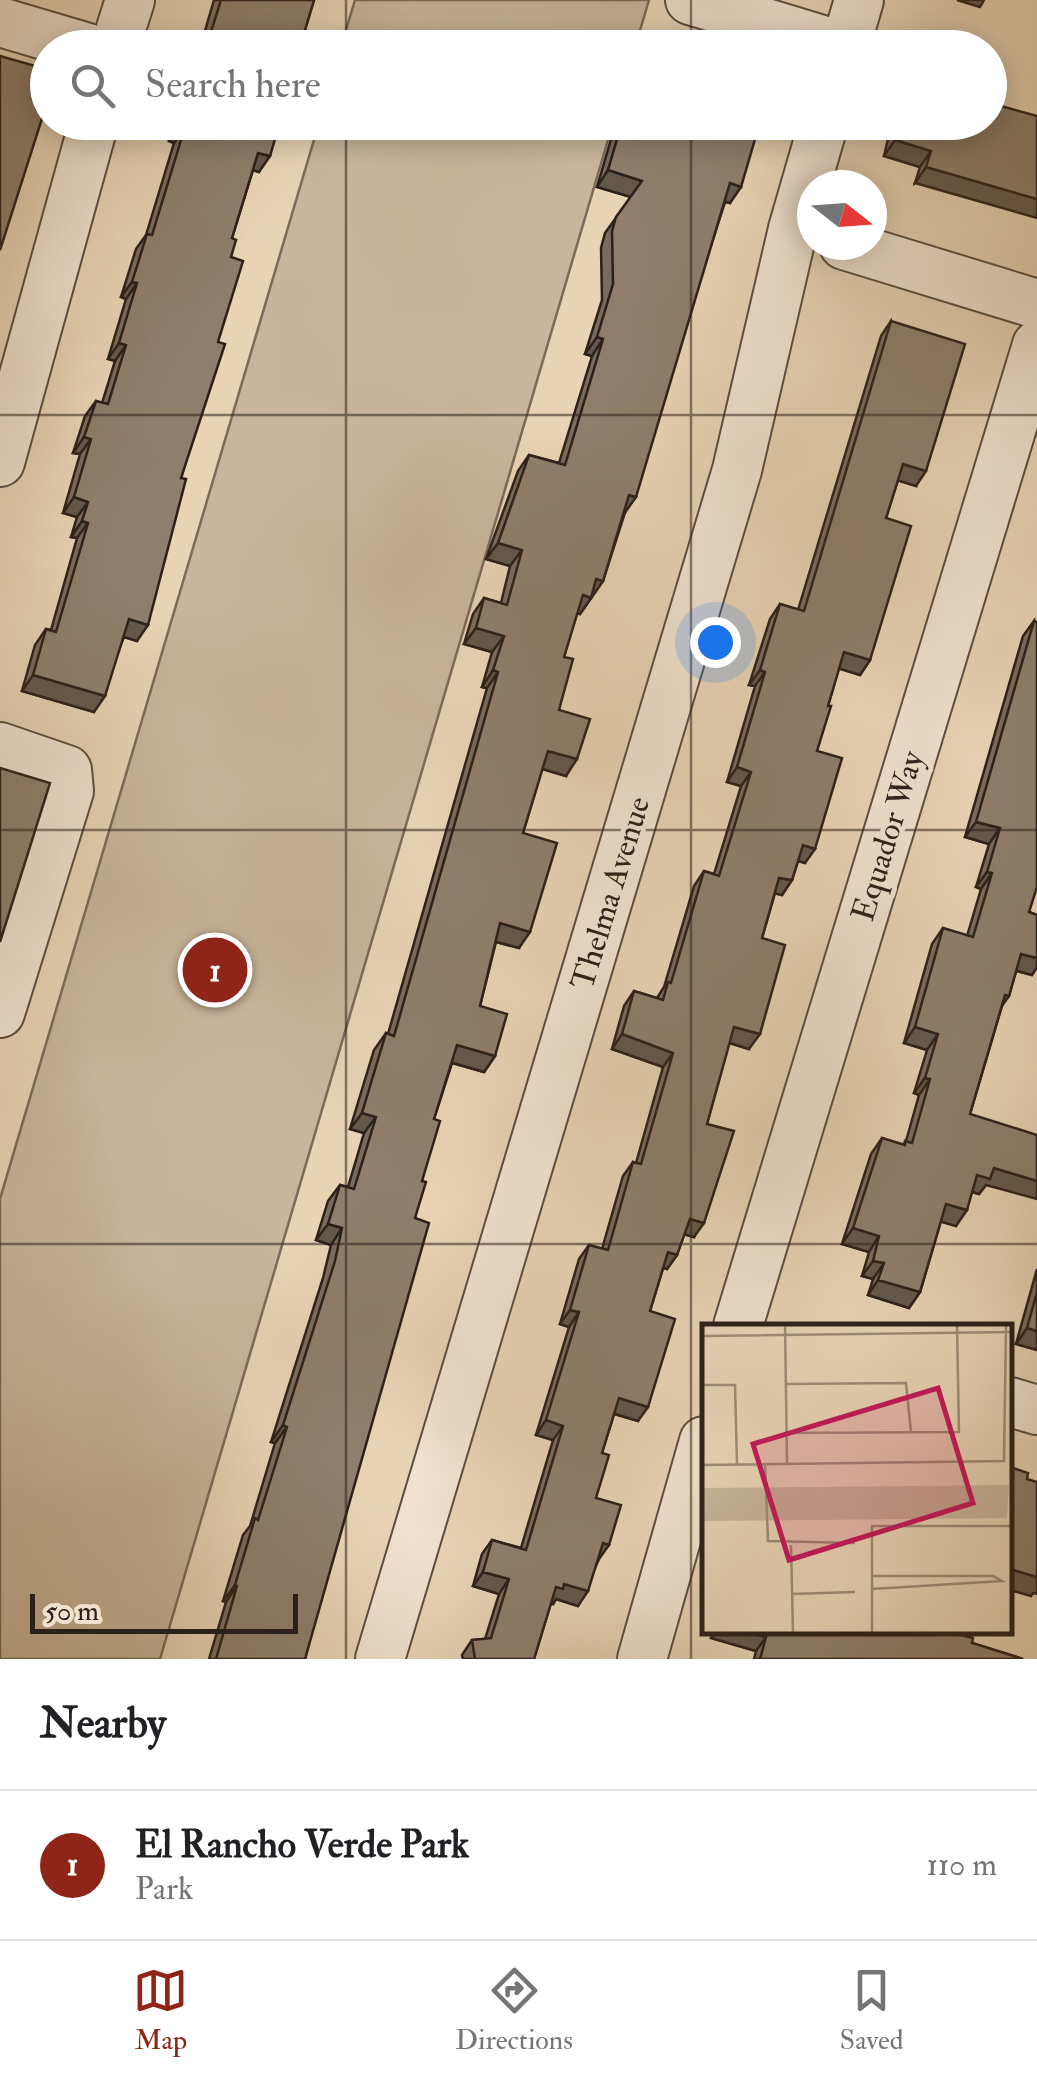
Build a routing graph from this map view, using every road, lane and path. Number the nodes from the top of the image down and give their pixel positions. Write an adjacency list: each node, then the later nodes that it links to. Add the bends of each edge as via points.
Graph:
1 (130, 0): 5 (street)
2 (690, 0): 6 (street)
3 (859, 0): 7 (street)
4 (0, 22): 8 (street)
5 (120, 30)
6 (787, 30)
7 (850, 30)
8 (30, 31)
9 (89, 140): 16 (street)
10 (820, 140): 11 (street, Thelma Avenue)
11 (814, 170)
12 (797, 250): 23 (street, Thelma Avenue)
13 (887, 258): 14 (street)
14 (1037, 304)
15 (1037, 345): 19 (street, Equador Way)
16 (0, 462)
17 (0, 747): 18 (street, via 66,770 69,791)
18 (0, 1013)
19 (742, 1324)
20 (1012, 1403): 21 (street)
21 (1037, 1410)
22 (702, 1448): 24 (street)
23 (380, 1659)
24 (642, 1659)

